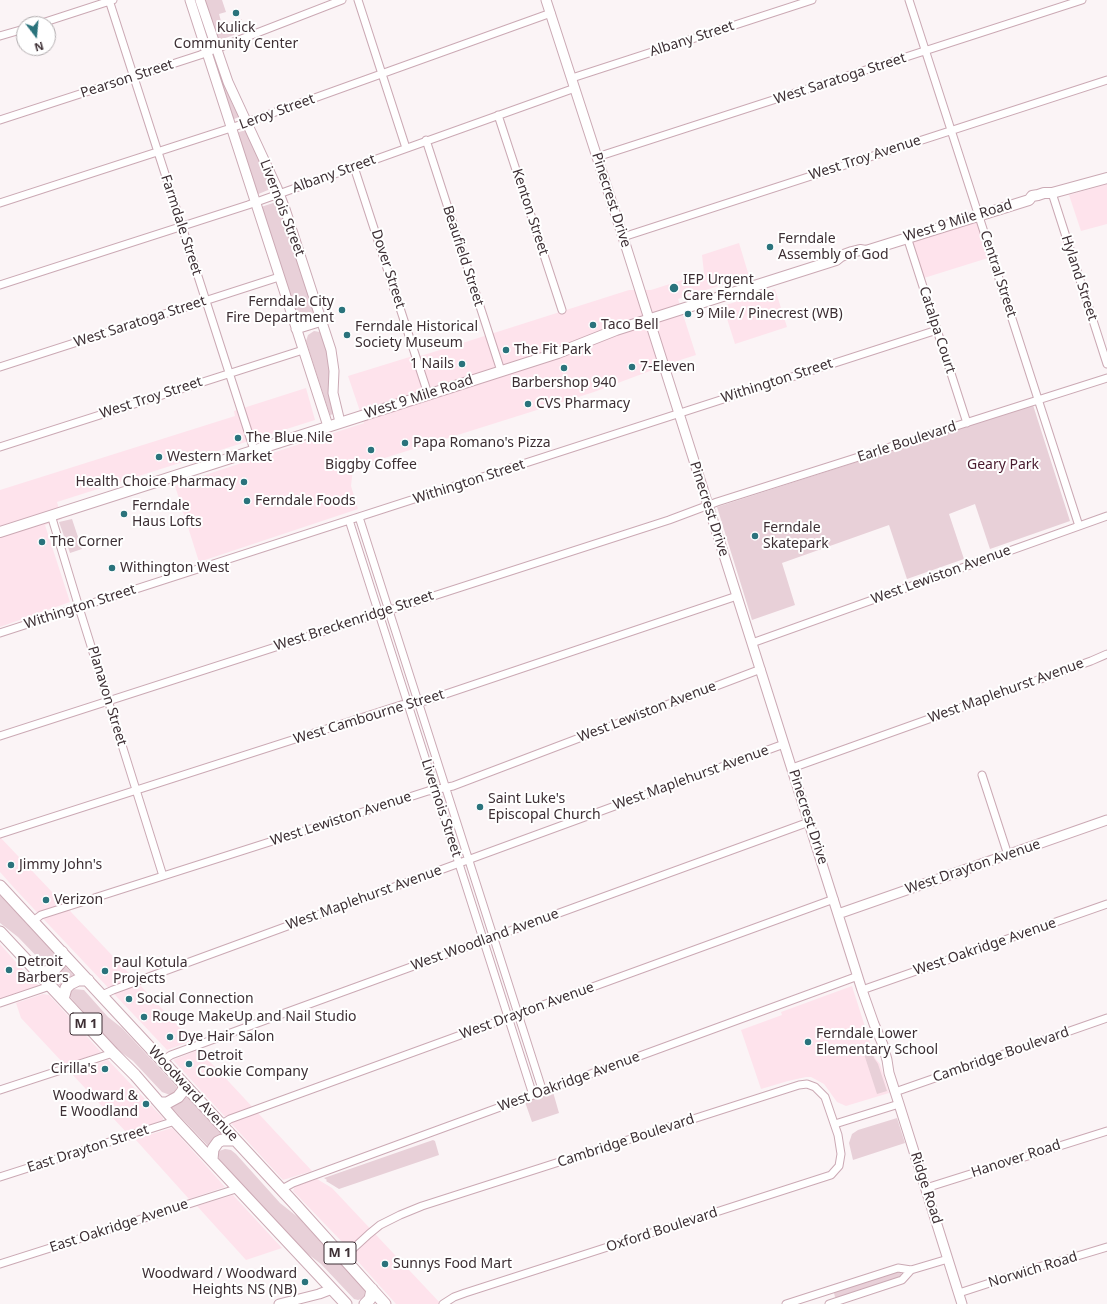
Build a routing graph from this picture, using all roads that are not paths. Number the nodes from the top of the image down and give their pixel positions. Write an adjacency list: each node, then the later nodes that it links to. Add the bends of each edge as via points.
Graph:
1 (110, 0): 11 (street); 18 (street, Farmdale Street)
2 (190, 0): 16 (street, Livernois Street)
3 (200, 0): 14 (street, Livernois Street)
4 (342, 0): 14 (street, Pearson Street)
5 (358, 0): 17 (street)
6 (546, 0): 10 (street, Pinecrest Drive)
7 (812, 0): 19 (street, Albany Street)
8 (909, 0): 15 (street, Central Street)
9 (1082, 0): 15 (street, West Saratoga Street)
10 (551, 13): 17 (street, Leroy Street); 19 (street, Pinecrest Drive)
11 (56, 18)
12 (16, 31): 13 (street)
13 (0, 36)
14 (216, 49): 16 (street, Pearson Street); 24 (street, Livernois Street)
15 (926, 51): 26 (street, Central Street); 30 (street, West Saratoga Street)
16 (207, 52): 18 (street, Pearson Street); 25 (street, Livernois Street)
17 (382, 74): 24 (street, Leroy Street); 28 (street)
18 (134, 76): 23 (street, Pearson Street); 29 (street, Farmdale Street)
19 (572, 78): 21 (street, Pinecrest Drive)
20 (1107, 80): 26 (street, West Troy Avenue)
21 (575, 88): 22 (street, Albany Street); 30 (street, Pinecrest Drive)
22 (498, 115): 27 (street, Albany Street); 44 (street, Kenton Street)
23 (0, 120)
24 (246, 122): 25 (street, Leroy Street); 33 (street, Livernois Street)
25 (231, 128): 29 (street, Leroy Street); 35 (street, Livernois Street)
26 (952, 130): 37 (street, Central Street); 39 (street, West Troy Avenue)
27 (426, 140): 28 (street, Albany Street); 52 (street, Beaufield Street)
28 (406, 148): 31 (street, Albany Street)
29 (158, 152): 36 (street, Leroy Street); 38 (street, Farmdale Street)
30 (597, 157): 39 (street, Pinecrest Drive)
31 (354, 167): 33 (street, Albany Street); 55 (street, Dover Street)
32 (1107, 178): 34 (main road, West 9 Mile Road)
33 (280, 193): 35 (street, Albany Street); 46 (street, Livernois Street)
34 (1052, 193): 37 (main road, West 9 Mile Road, via 1033,202 1029,200); 50 (street, Hyland Street)
35 (255, 202): 38 (street, Albany Street); 41 (street, Livernois Street)
36 (0, 203)
37 (979, 215): 40 (main road, West 9 Mile Road); 56 (street, Central Street)
38 (182, 226): 42 (street, Albany Street); 43 (street, Farmdale Street)
39 (623, 237): 45 (street, Pinecrest Drive)
40 (907, 237): 45 (main road, West 9 Mile Road, via 866,251 852,252 836,260); 48 (street, Catalpa Court)
41 (279, 277): 43 (street, West Saratoga Street); 47 (street, Livernois Street)
42 (0, 285)
43 (205, 301): 51 (street, West Saratoga Street); 53 (street, Farmdale Street)
44 (562, 310)
45 (649, 320): 52 (main road, West 9 Mile Road); 57 (street, Pinecrest Drive)
46 (322, 321): 47 (street); 58 (street, Livernois Street, via 333,362 333,393)
47 (296, 329): 49 (street, Livernois Street)
48 (937, 330): 57 (street, Withington Street); 59 (street, Catalpa Court)
49 (303, 350): 53 (street, West Troy Street); 60 (street, Livernois Street)
50 (1107, 364)
51 (0, 367)
52 (501, 371): 55 (main road, West 9 Mile Road)
53 (229, 373): 61 (street, West Troy Street); 62 (street, Farmdale Street)
54 (1107, 378): 56 (street, Earle Boulevard)
55 (428, 394): 58 (main road, West 9 Mile Road)
56 (1038, 400): 59 (street, Earle Boulevard); 68 (street, Central Street)
57 (678, 413): 63 (street, Pinecrest Drive); 66 (street, Withington Street)
58 (340, 422): 60 (main road, West 9 Mile Road)
59 (967, 422): 63 (street, Earle Boulevard)
60 (328, 426): 62 (main road, West 9 Mile Road)
61 (0, 447)
62 (254, 450): 64 (main road, West 9 Mile Road)
63 (708, 506): 70 (street, Pinecrest Drive); 72 (street, West Breckenridge Street)
64 (51, 515): 69 (main road, West 9 Mile Road); 71 (street, Planavon Street)
65 (1107, 516): 68 (street, West Lewiston Avenue)
66 (359, 517): 67 (street, Withington Street); 72 (street, Livernois Street)
67 (349, 520): 71 (street, Withington Street); 73 (street, Livernois Street)
68 (1079, 526): 75 (street, West Lewiston Avenue)
69 (0, 532)
70 (737, 596): 75 (street, Pinecrest Drive); 79 (street, West Cambourne Street)
71 (79, 607): 74 (street, Withington Street); 78 (street, Planavon Street)
72 (388, 610): 73 (street, West Breckenridge Street); 79 (street, Livernois Street)
73 (379, 614): 78 (street, West Breckenridge Street); 80 (street, Livernois Street)
74 (0, 633)
75 (752, 643): 77 (street, Pinecrest Drive)
76 (1107, 654): 83 (street, West Maplehurst Avenue)
77 (761, 669): 82 (street, Pinecrest Drive); 85 (street, West Lewiston Avenue)
78 (108, 701): 81 (street, West Breckenridge Street); 86 (street, Planavon Street)
79 (418, 702): 80 (street, West Cambourne Street); 85 (street, Livernois Street)
80 (408, 704): 86 (street, West Cambourne Street); 87 (street, Livernois Street)
81 (0, 736)
82 (784, 744): 83 (street, Pinecrest Drive); 92 (street, West Maplehurst Avenue)
83 (792, 768): 89 (street, Pinecrest Drive)
84 (982, 775): 91 (street)
85 (445, 788): 87 (street, West Lewiston Avenue); 92 (street, Livernois Street)
86 (136, 790): 90 (street, West Cambourne Street); 94 (street, Planavon Street)
87 (435, 790): 93 (street, Livernois Street); 94 (street, West Lewiston Avenue)
88 (1107, 820): 91 (street, West Drayton Avenue)
89 (809, 822): 96 (street, Pinecrest Drive); 101 (street, West Woodland Avenue)
90 (0, 834)
91 (1008, 854): 98 (street, West Drayton Avenue)
92 (468, 860): 93 (street, West Maplehurst Avenue); 101 (street, Livernois Street)
93 (459, 863): 102 (street, Livernois Street); 109 (street, West Maplehurst Avenue)
94 (163, 876): 99 (street, West Lewiston Avenue, via 41,915)
95 (0, 886): 99 (main road, Woodward Avenue / M 1)
96 (834, 899): 98 (street, Pinecrest Drive); 112 (street, West Drayton Avenue)
97 (1107, 904): 108 (street, West Oakridge Avenue)
98 (838, 914): 105 (street, Pinecrest Drive)
99 (33, 921): 103 (main road, Woodward Avenue / M 1)
100 (0, 932): 104 (main road, Woodward Avenue / M 1)
101 (493, 937): 102 (street, West Woodland Avenue); 112 (street, Livernois Street)
102 (483, 941): 113 (street, Livernois Street); 117 (street, West Woodland Avenue, via 191,1047)
103 (62, 952): 104 (main road, via 55,969); 106 (main road, Woodward Avenue / M 1)
104 (38, 972): 107 (main road, Woodward Avenue / M 1)
105 (858, 976): 108 (street, Pinecrest Drive); 120 (street, West Oakridge Avenue)
106 (88, 980): 109 (main road, Woodward Avenue / M 1); 110 (main road, via 78,980 70,984)
107 (50, 986): 110 (main road, Woodward Avenue / M 1); 111 (street)
108 (862, 990): 115 (street, Pinecrest Drive)
109 (102, 995): 117 (main road, Woodward Avenue / M 1)
110 (62, 1000): 116 (main road, Woodward Avenue / M 1)
111 (0, 1003)
112 (518, 1015): 113 (street, West Drayton Avenue); 120 (street, Livernois Street)
113 (508, 1018): 122 (street, Livernois Street); 126 (street, West Drayton Avenue)
114 (1107, 1018): 121 (street, Cambridge Boulevard)
115 (872, 1021): 121 (street, Ridge Road, via 883,1045)
116 (113, 1053): 119 (street); 123 (main road, Woodward Avenue / M 1)
117 (162, 1060): 118 (main road, Woodward Avenue / M 1)
118 (185, 1086): 123 (main road, via 178,1097); 126 (main road, Woodward Avenue / M 1)
119 (0, 1090)
120 (543, 1092): 122 (street, West Oakridge Avenue)
121 (895, 1092): 124 (street, Ridge Road)
122 (533, 1095): 134 (street, West Oakridge Avenue)
123 (161, 1103): 125 (main road, Woodward Avenue / M 1)
124 (899, 1104): 127 (street); 133 (street, Ridge Road)
125 (175, 1121): 130 (main road, Woodward Avenue / M 1); 131 (street, East Drayton Street)
126 (222, 1124): 129 (main road, Woodward Avenue / M 1)
127 (835, 1124): 136 (street, Cambridge Boulevard, via 825,1097 815,1087 799,1085 422,1206 380,1225); 148 (street, Oxford Boulevard, via 841,1159 839,1166 831,1175 465,1293)
128 (1107, 1131): 133 (street, Hanover Road)
129 (234, 1140): 130 (main road, via 218,1142 213,1149); 134 (main road, Woodward Avenue / M 1)
130 (212, 1159): 132 (main road, Woodward Avenue / M 1)
131 (0, 1177)
132 (239, 1188): 138 (street, East Oakridge Avenue); 140 (main road, Woodward Avenue / M 1)
133 (926, 1188): 137 (street, Ridge Road)
134 (282, 1189): 136 (main road, Woodward Avenue / M 1)
135 (1107, 1247): 143 (street, Norwich Road)
136 (344, 1257): 141 (main road, Woodward Avenue / M 1)
137 (948, 1259): 139 (street); 143 (street, Ridge Road)
138 (0, 1264)
139 (911, 1270): 142 (street, via 898,1268); 150 (street, via 902,1280)
140 (332, 1289): 144 (street); 145 (main road, Woodward Avenue / M 1)
141 (372, 1289): 146 (main road, via 370,1299); 147 (main road, Woodward Avenue / M 1)
142 (828, 1290): 149 (street); 150 (street)
143 (959, 1293): 151 (street, Ridge Road)
144 (279, 1304)
145 (346, 1304)
146 (365, 1304)
147 (385, 1304)
148 (444, 1304)
149 (786, 1304)
150 (830, 1304)
151 (962, 1304)

